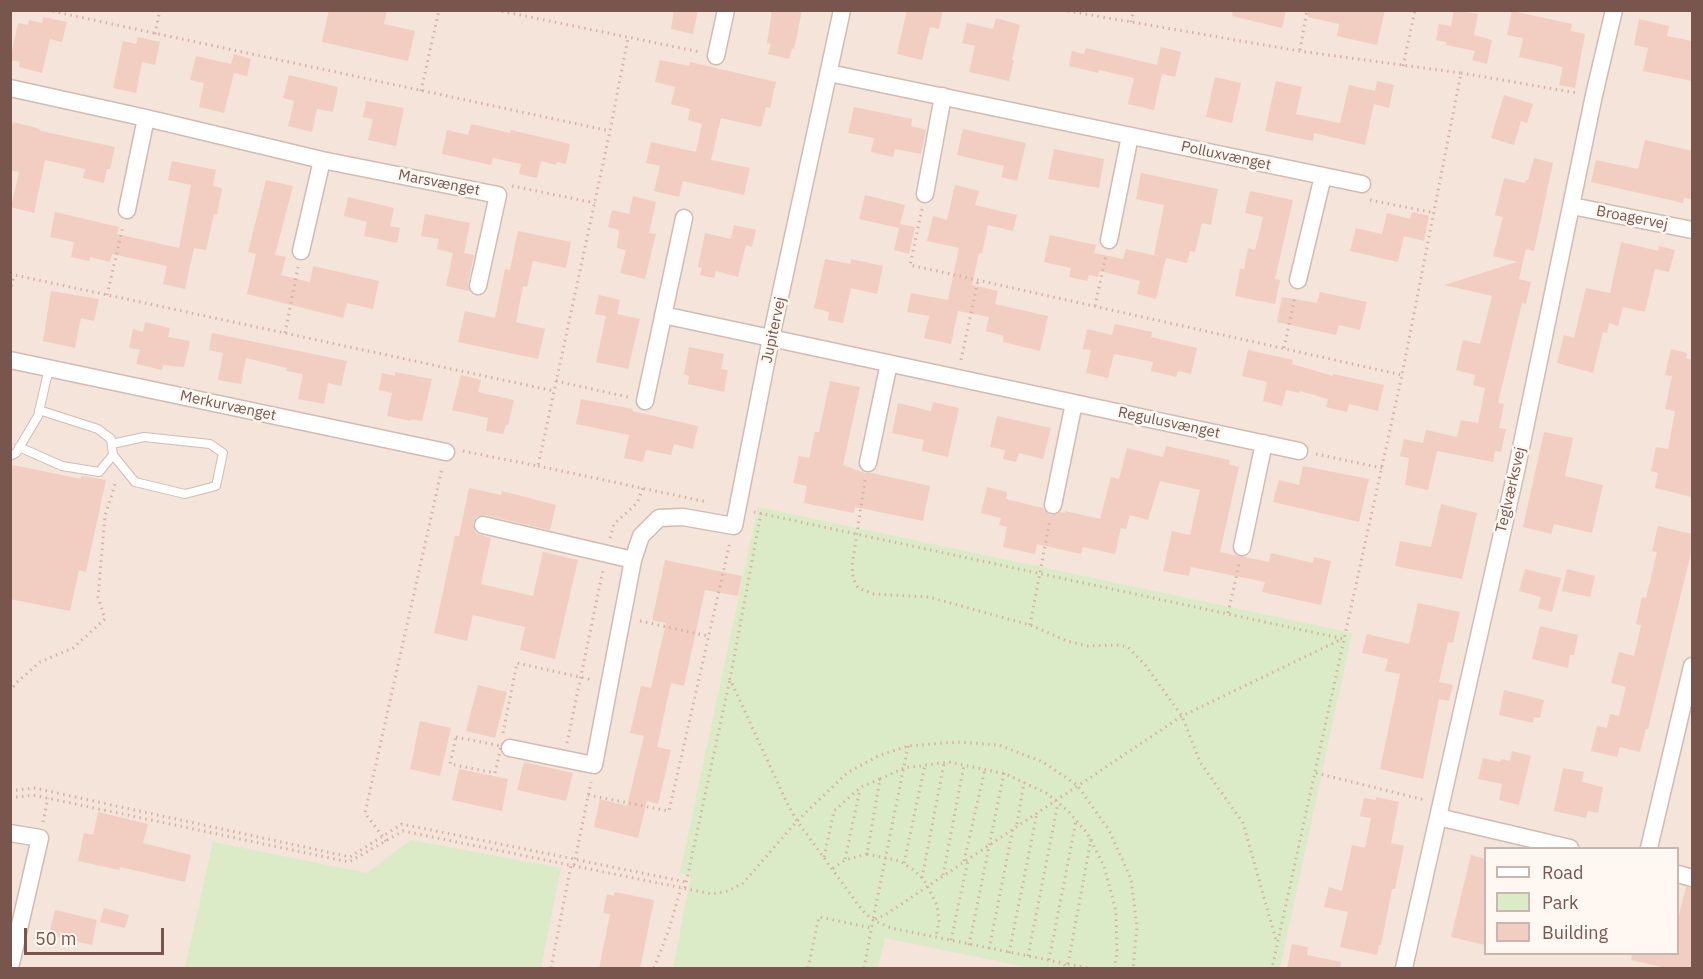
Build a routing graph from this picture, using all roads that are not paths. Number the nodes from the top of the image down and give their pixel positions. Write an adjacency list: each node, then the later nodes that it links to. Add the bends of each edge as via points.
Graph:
1 (726, 10): 4 (street)
2 (842, 10): 5 (street, Jupitervej)
3 (1614, 10): 14 (street, Teglværksvej)
4 (716, 56)
5 (829, 73): 7 (street, Polluxvænget); 23 (street, Jupitervej)
6 (10, 88): 8 (street, Marsvænget)
7 (943, 96): 9 (street, Polluxvænget); 13 (street)
8 (146, 118): 10 (street, Marsvænget); 15 (street)
9 (1130, 136): 11 (street, Polluxvænget); 18 (street)
10 (322, 160): 19 (street); 21 (street, Marsvænget, via 498,195)
11 (1323, 176): 12 (street, Polluxvænget); 20 (street)
12 (1362, 184)
13 (925, 194)
14 (1572, 206): 17 (street, Broagervej); 44 (street, Teglværksvej)
15 (127, 210)
16 (684, 218): 22 (street)
17 (1692, 230)
18 (1109, 240)
19 (301, 251)
20 (1298, 280)
21 (478, 286)
22 (663, 315): 23 (street, Regulusvænget); 27 (street)
23 (771, 338): 25 (street, Regulusvænget); 41 (street, Jupitervej, via 734,526 683,516 659,518 641,536)
24 (10, 360): 26 (street, Merkurvænget)
25 (889, 363): 28 (street, Regulusvænget); 37 (street)
26 (49, 368): 29 (lane); 34 (street, Merkurvænget)
27 (645, 401)
28 (1074, 402): 30 (street, Regulusvænget); 38 (street)
29 (39, 410): 31 (lane, via 98,429); 32 (lane)
30 (1264, 443): 33 (street, Regulusvænget); 40 (street)
31 (112, 444): 35 (lane); 35 (lane, via 144,436 210,444 223,453 216,486 185,494 135,482)
32 (20, 447): 35 (lane, via 62,466 99,472); 36 (lane)
33 (1299, 451)
34 (446, 452)
35 (113, 455)
36 (10, 456)
37 (868, 463)
38 (1053, 506)
39 (483, 525): 41 (street)
40 (1242, 547)
41 (633, 560): 43 (street, via 594,765)
42 (1692, 666): 47 (street)
43 (505, 747)
44 (1439, 810): 46 (street); 49 (street, Teglværksvej)
45 (10, 833): 48 (street, via 40,838)
46 (1563, 847)
47 (1649, 847)
48 (10, 968)
49 (1404, 969)

